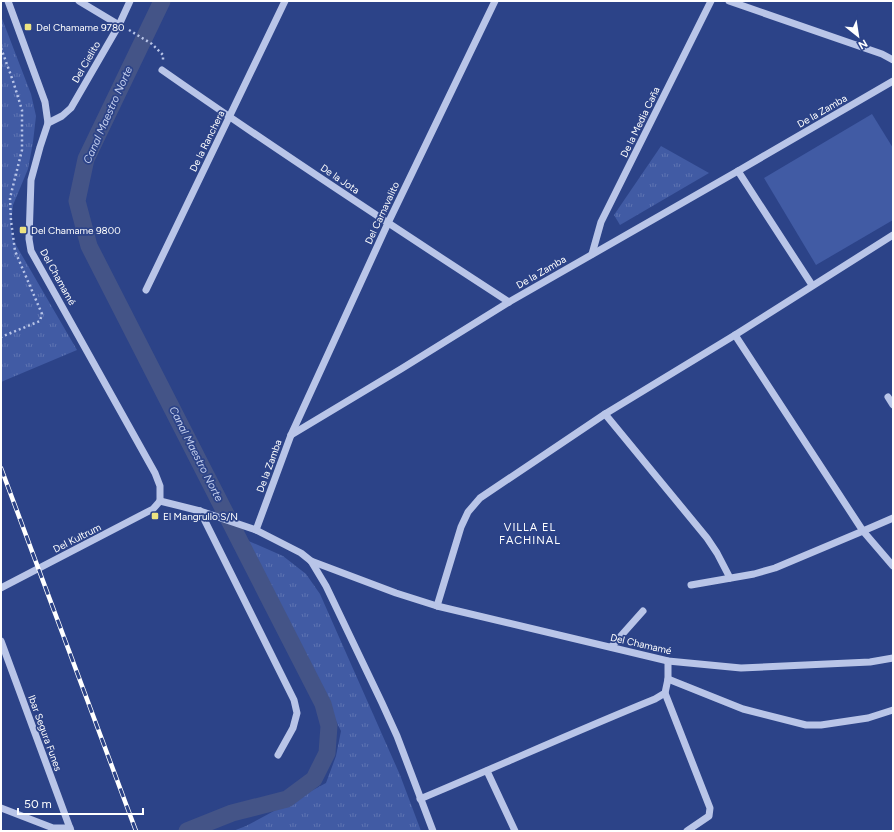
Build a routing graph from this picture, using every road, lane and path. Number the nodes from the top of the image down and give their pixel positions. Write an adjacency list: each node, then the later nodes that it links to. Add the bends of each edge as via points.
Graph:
1 (8, 1): 14 (street, Del Chamamé, via 45,102)
2 (79, 1): 8 (street)
3 (130, 1): 8 (street, Del Cielito)
4 (284, 1): 13 (street, De la Ranchera)
5 (495, 1): 16 (street, Del Carnavalito)
6 (711, 1): 18 (street, De la Media Caña, via 602,222)
7 (729, 1): 10 (street)
8 (119, 25): 14 (street, Del Cielito, via 71,108)
9 (130, 31): 11 (path, via 152,44 163,55)
10 (893, 60)
11 (162, 70): 13 (street, De la Jota)
12 (893, 81): 15 (street, De la Zamba)
13 (230, 117): 16 (street, De la Jota); 20 (street, De la Ranchera)
14 (48, 123): 27 (street, Del Chamamé, via 31,180 31,251 155,473 160,486)
15 (738, 171): 18 (street, De la Zamba); 19 (street)
16 (388, 223): 21 (street, De la Jota); 26 (street, Del Carnavalito)
17 (893, 235): 19 (street)
18 (592, 254): 21 (street, De la Zamba)
19 (812, 285): 22 (street)
20 (146, 290)
21 (509, 302): 26 (street, De la Zamba)
22 (735, 335): 25 (street); 31 (street)
23 (888, 397): 24 (street)
24 (893, 405)
25 (605, 414): 34 (street, via 707,538); 37 (street, via 480,498 468,512 461,527)
26 (291, 435): 30 (street, De la Zamba)
27 (160, 501): 28 (street); 36 (street, Del Kultrum, via 153,509)
28 (200, 511): 30 (street); 46 (street, via 294,700 297,713 294,728)
29 (893, 518): 31 (street)
30 (256, 530): 32 (street, via 301,553)
31 (864, 532): 33 (street); 34 (street, via 775,568)
32 (311, 561): 37 (street, Del Chamamé); 48 (street, via 326,586 382,703)
33 (893, 566)
34 (730, 578): 35 (street)
35 (691, 585)
36 (1, 588)
37 (437, 606): 40 (street, Del Chamamé)
38 (643, 611): 40 (street)
39 (1, 641): 50 (street, Ibar Segura Funes)
40 (611, 647): 42 (street, Del Chamamé)
41 (893, 658): 42 (street, Del Chamamé, via 870,662 741,668)
42 (668, 661): 43 (street)
43 (668, 679): 44 (street); 45 (street, via 743,709 806,725 868,718)
44 (665, 693): 47 (street); 53 (street, via 710,808 709,816)
45 (893, 710)
46 (278, 755)
47 (487, 771): 48 (street); 52 (street)
48 (420, 799): 51 (street)
49 (1, 808): 50 (street, via 53,828)
50 (70, 830)
51 (433, 831)
52 (515, 831)
53 (686, 831)

